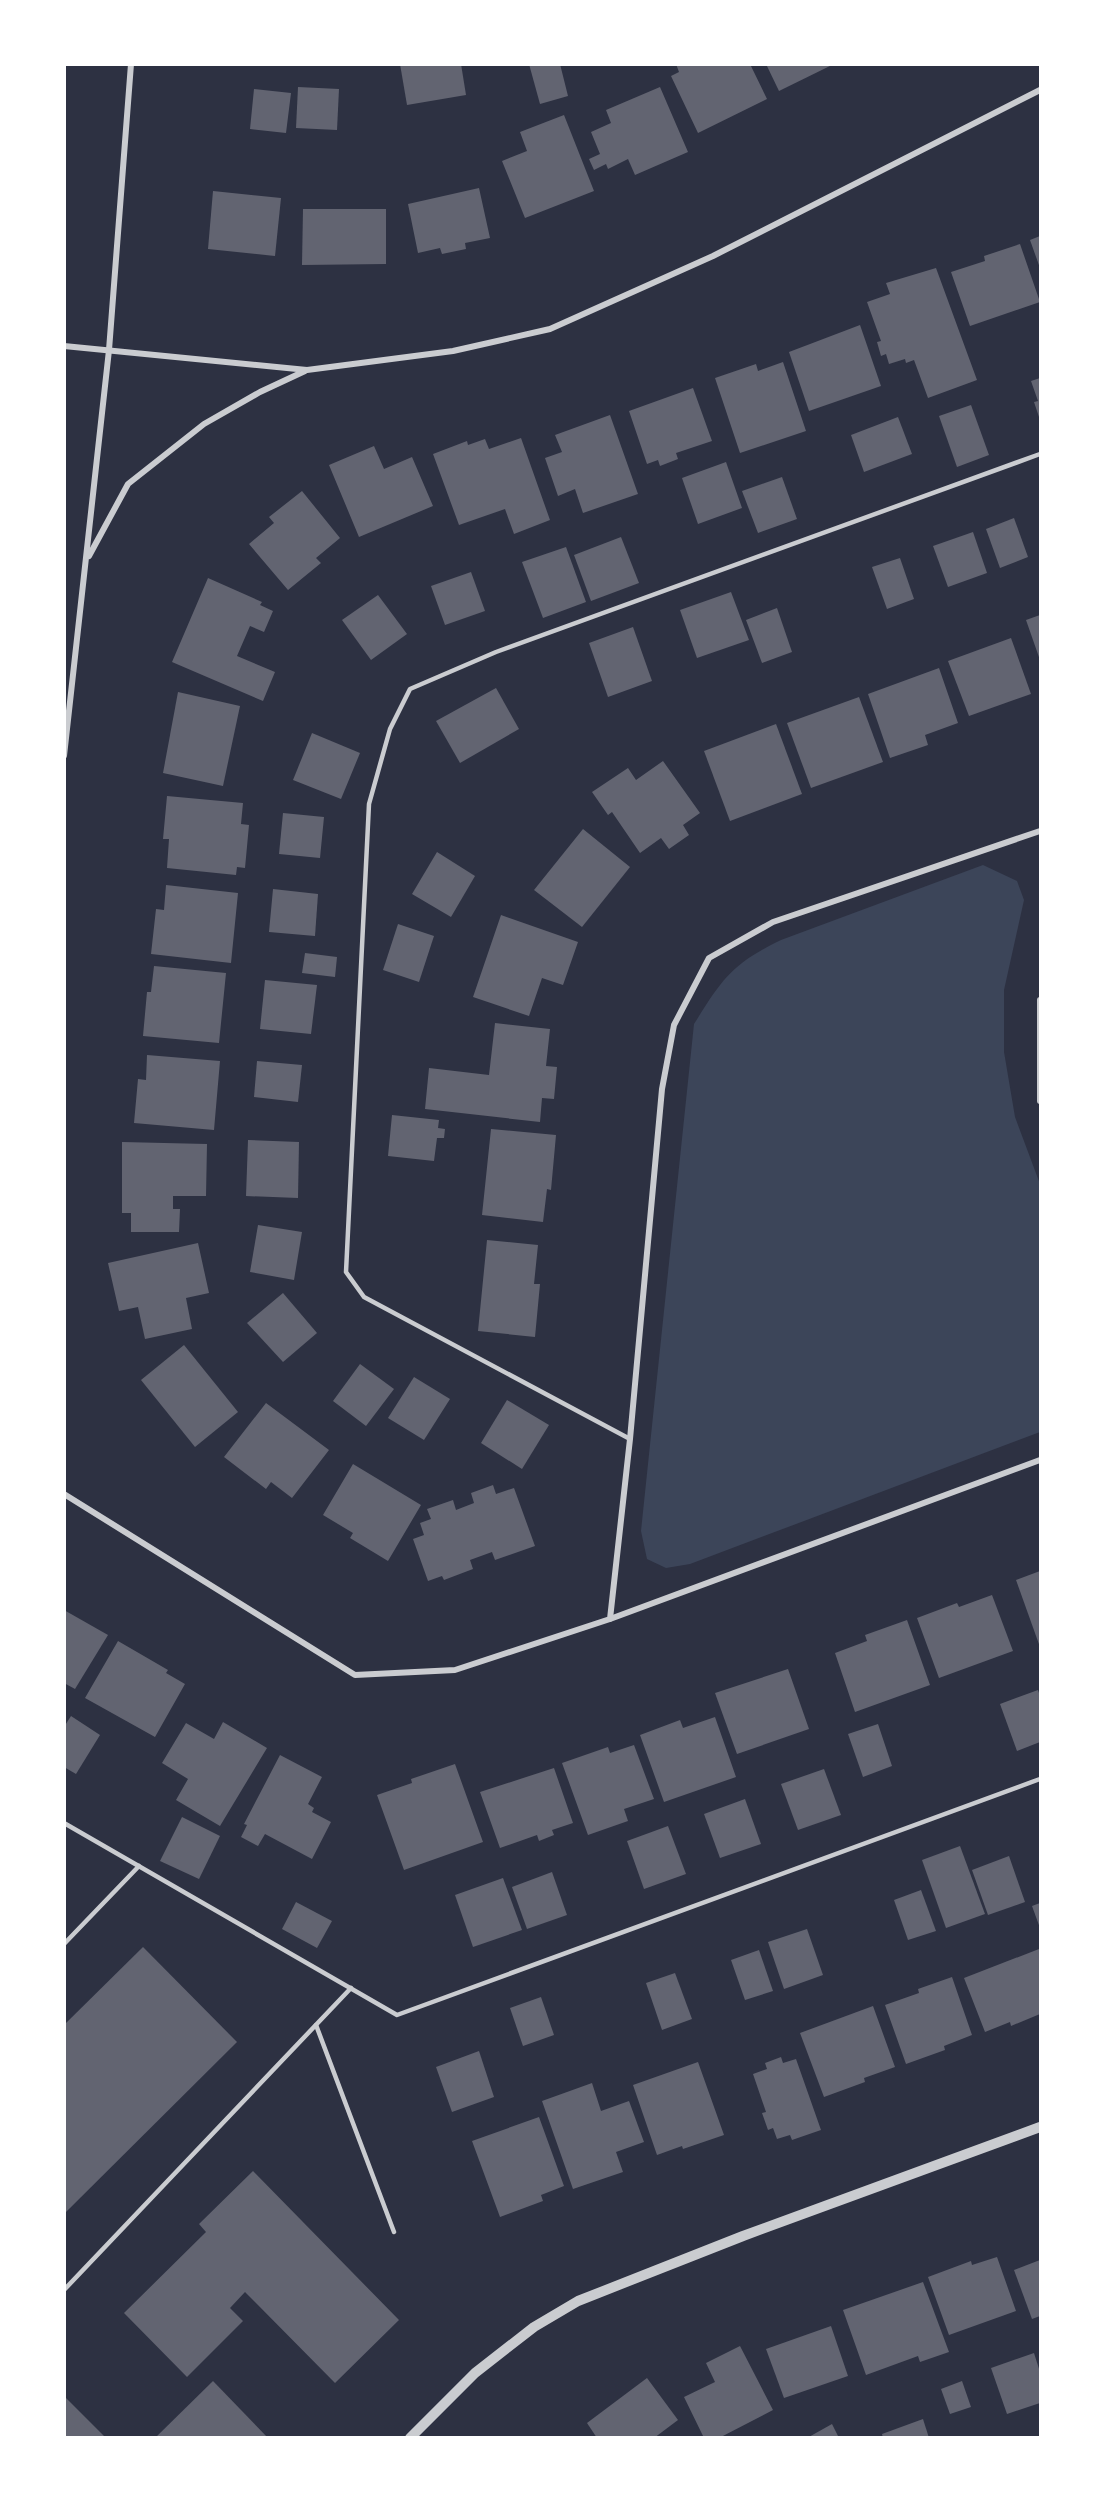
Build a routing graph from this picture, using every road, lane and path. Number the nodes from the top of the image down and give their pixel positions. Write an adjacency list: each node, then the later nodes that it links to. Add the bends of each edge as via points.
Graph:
1 (130, 64): 4 (street)
2 (1041, 90): 5 (street, via 713,256 550,329 453,351)
3 (64, 346): 4 (street)
4 (109, 351): 5 (street); 7 (street)
5 (307, 370): 7 (street, via 204,424 128,484)
6 (1041, 454): 12 (lane, via 496,652 410,689 390,729 369,804 346,1272 364,1298)
7 (87, 559): 8 (street)
8 (64, 756)
9 (1041, 831): 12 (street, via 773,922 709,958 674,1025 662,1089)
10 (1041, 1000): 11 (street)
11 (1041, 1101)
12 (630, 1439): 15 (street)
13 (1041, 1460): 15 (street)
14 (64, 1494): 15 (street, via 355,1675 455,1670)
15 (610, 1619)
16 (1041, 1779): 20 (lane, via 397,2015)
17 (64, 1823): 18 (lane)
18 (139, 1866): 19 (lane); 20 (lane)
19 (64, 1944)
20 (351, 1988): 21 (lane)
21 (316, 2025): 23 (lane); 24 (lane)
22 (1041, 2127): 25 (street, via 578,2301 534,2327 475,2373)
23 (394, 2232)
24 (64, 2290)
25 (410, 2438)

